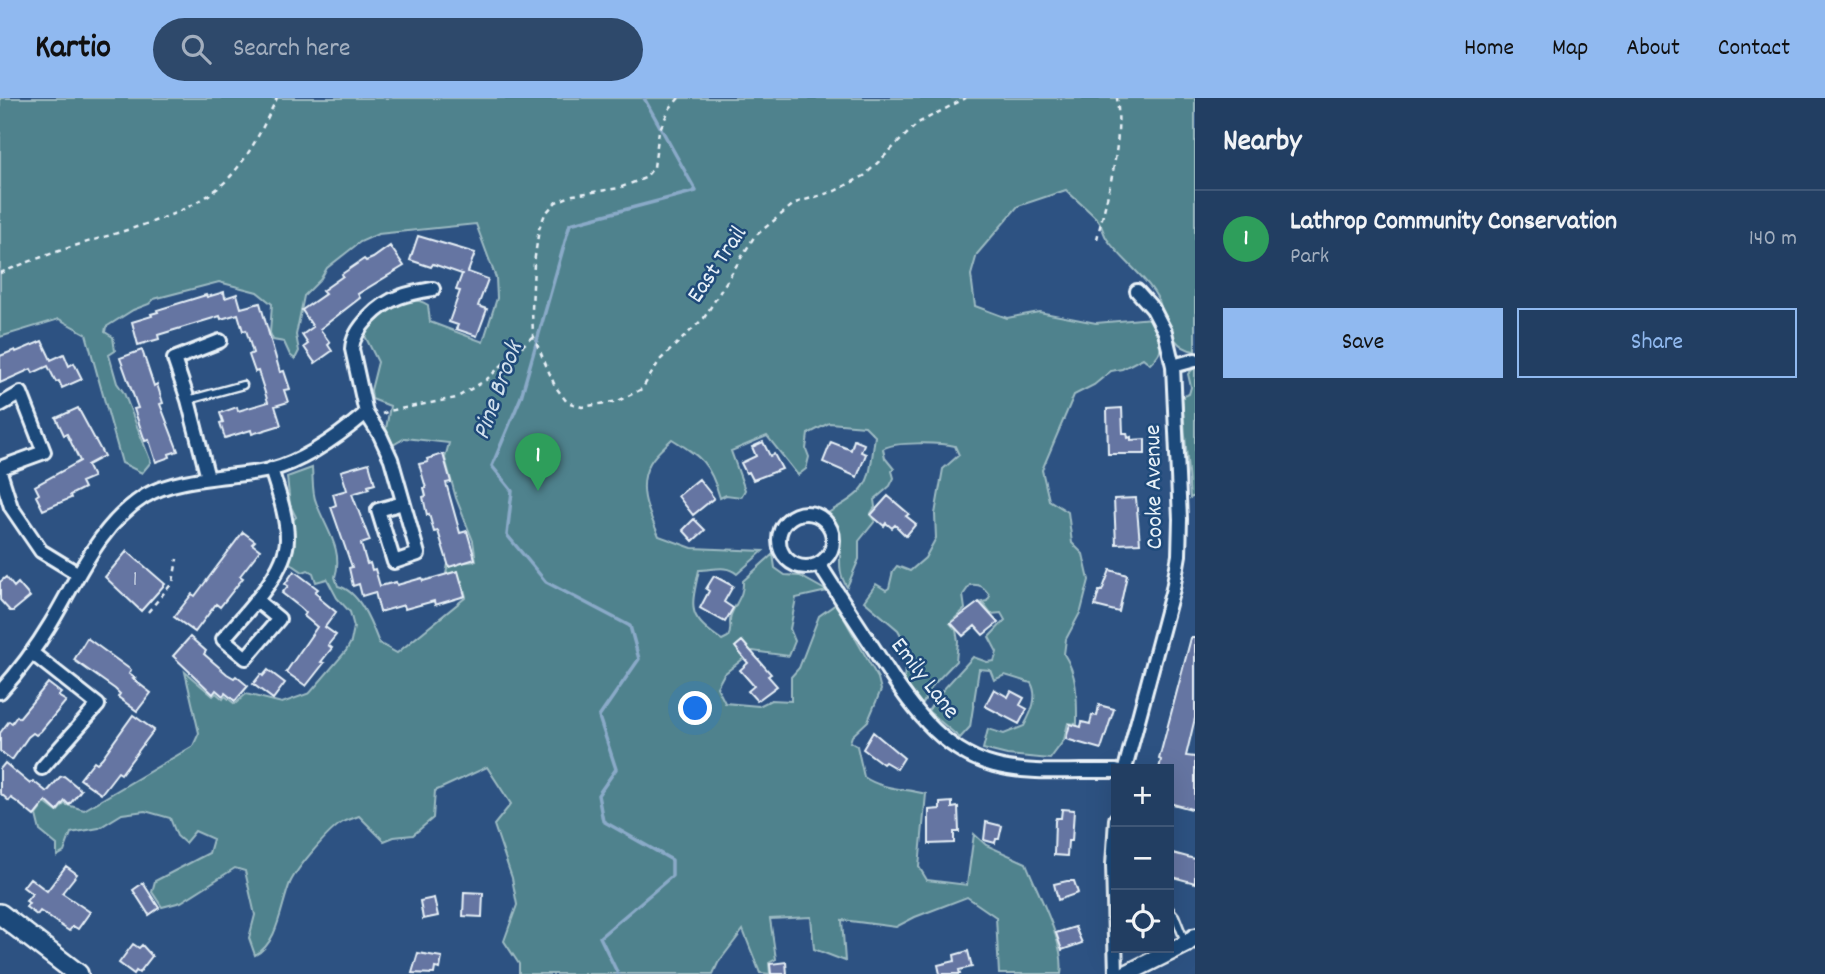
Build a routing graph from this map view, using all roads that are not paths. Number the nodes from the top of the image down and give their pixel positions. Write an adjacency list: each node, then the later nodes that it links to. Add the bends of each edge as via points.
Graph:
1 (433, 289): 9 (street, via 386,304 352,340)
2 (1137, 291): 5 (street, Cooke Avenue, via 1165,332)
3 (220, 341): 7 (street, via 174,359)
4 (1195, 359): 5 (street)
5 (1172, 366): 19 (street, Cooke Avenue, via 1179,555)
6 (243, 385): 7 (lane)
7 (188, 400): 12 (street)
8 (0, 405): 11 (street, via 21,393 44,452)
9 (366, 413): 10 (street, via 332,439); 13 (street, via 391,459)
10 (271, 469): 12 (street); 16 (street, via 285,517 286,548)
11 (0, 470): 15 (street, via 11,507 41,551)
12 (208, 478): 15 (street, via 146,496 110,526)
13 (403, 503): 13 (street, via 418,554 394,562 378,510)
14 (819, 564): 14 (street, via 832,545 829,527 810,513 792,517 779,537 782,554 796,566); 21 (street, Emily Lane, via 916,710 945,740 962,752 1016,769)
15 (77, 573): 17 (street)
16 (256, 600): 16 (street, via 279,619 246,658 223,639)
17 (32, 653): 18 (street); 20 (street, via 98,705)
18 (0, 691)
19 (1126, 764)
20 (41, 768)
21 (1111, 771)
22 (1115, 827): 27 (street)
23 (0, 914): 26 (main road)
24 (1174, 915): 25 (lane)
25 (1191, 940): 28 (street)
26 (78, 974)
27 (1116, 974)
28 (1126, 974)

